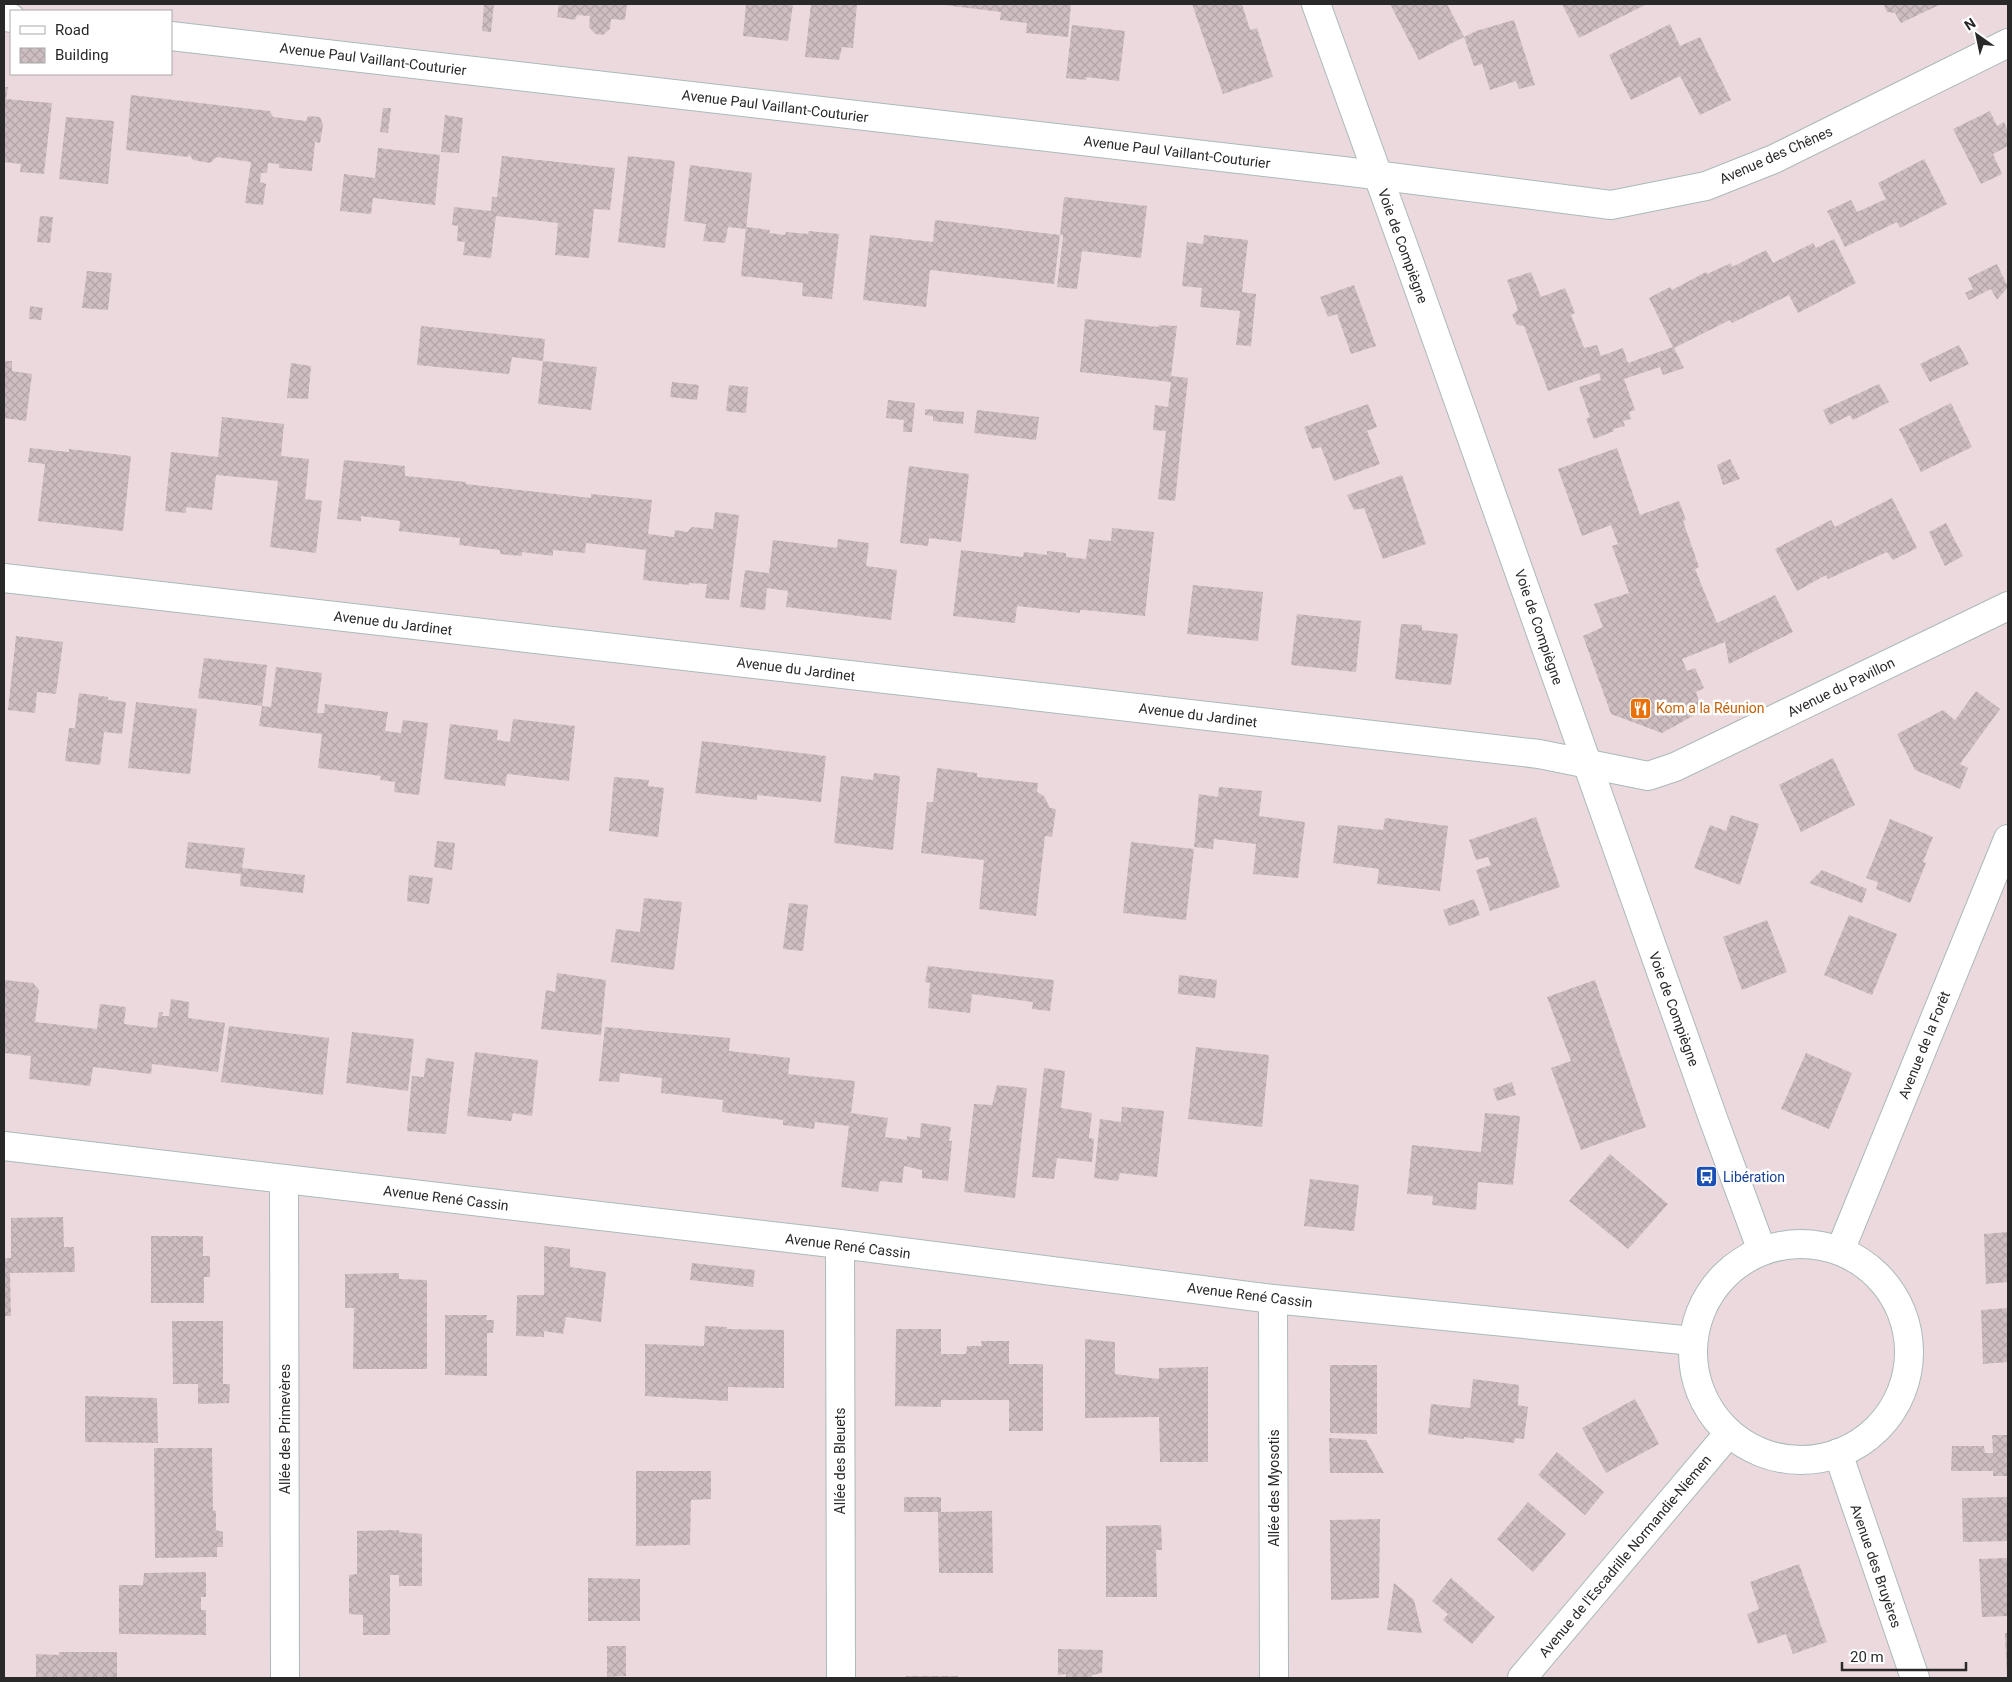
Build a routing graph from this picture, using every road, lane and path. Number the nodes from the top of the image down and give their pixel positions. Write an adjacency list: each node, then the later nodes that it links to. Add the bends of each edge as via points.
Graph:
1 (1316, 4): 4 (street, Voie de Compiègne)
2 (172, 36): 4 (street, Avenue Paul Vaillant-Couturier)
3 (2008, 43): 4 (street, Avenue des Chênes, via 1774,159 1706,186 1611,205)
4 (1378, 176): 7 (street, Voie de Compiègne)
5 (4, 578): 7 (street, Avenue du Jardinet, via 1539,754)
6 (2008, 606): 7 (street, Avenue du Pavillon, via 1676,767 1648,776)
7 (1587, 765): 12 (street, Voie de Compiègne)
8 (2008, 839): 13 (street, Avenue de la Forêt)
9 (4, 1146): 10 (street, Avenue René Cassin)
10 (284, 1179): 11 (street, Avenue René Cassin); 18 (street, Allée des Primevères)
11 (840, 1244): 14 (street, Avenue René Cassin); 19 (street, Allée des Bleuets)
12 (1762, 1251): 13 (street, via 1788,1245 1814,1245); 15 (street, via 1736,1265 1715,1286 1700,1312)
13 (1840, 1251): 17 (street, via 1868,1267 1891,1291 1905,1320 1910,1352 1904,1384 1890,1414 1867,1438)
14 (1273, 1299): 15 (street, Avenue René Cassin); 20 (street, Allée des Myosotis)
15 (1693, 1341): 16 (street, via 1695,1375 1707,1407)
16 (1728, 1433): 17 (street, via 1753,1449 1781,1459 1810,1460); 21 (street, Avenue de l'Escadrille Normandie-Niemen)
17 (1838, 1453): 22 (street, Avenue des Bruyères)
18 (285, 1678)
19 (841, 1678)
20 (1274, 1678)
21 (1522, 1678)
22 (1915, 1678)

